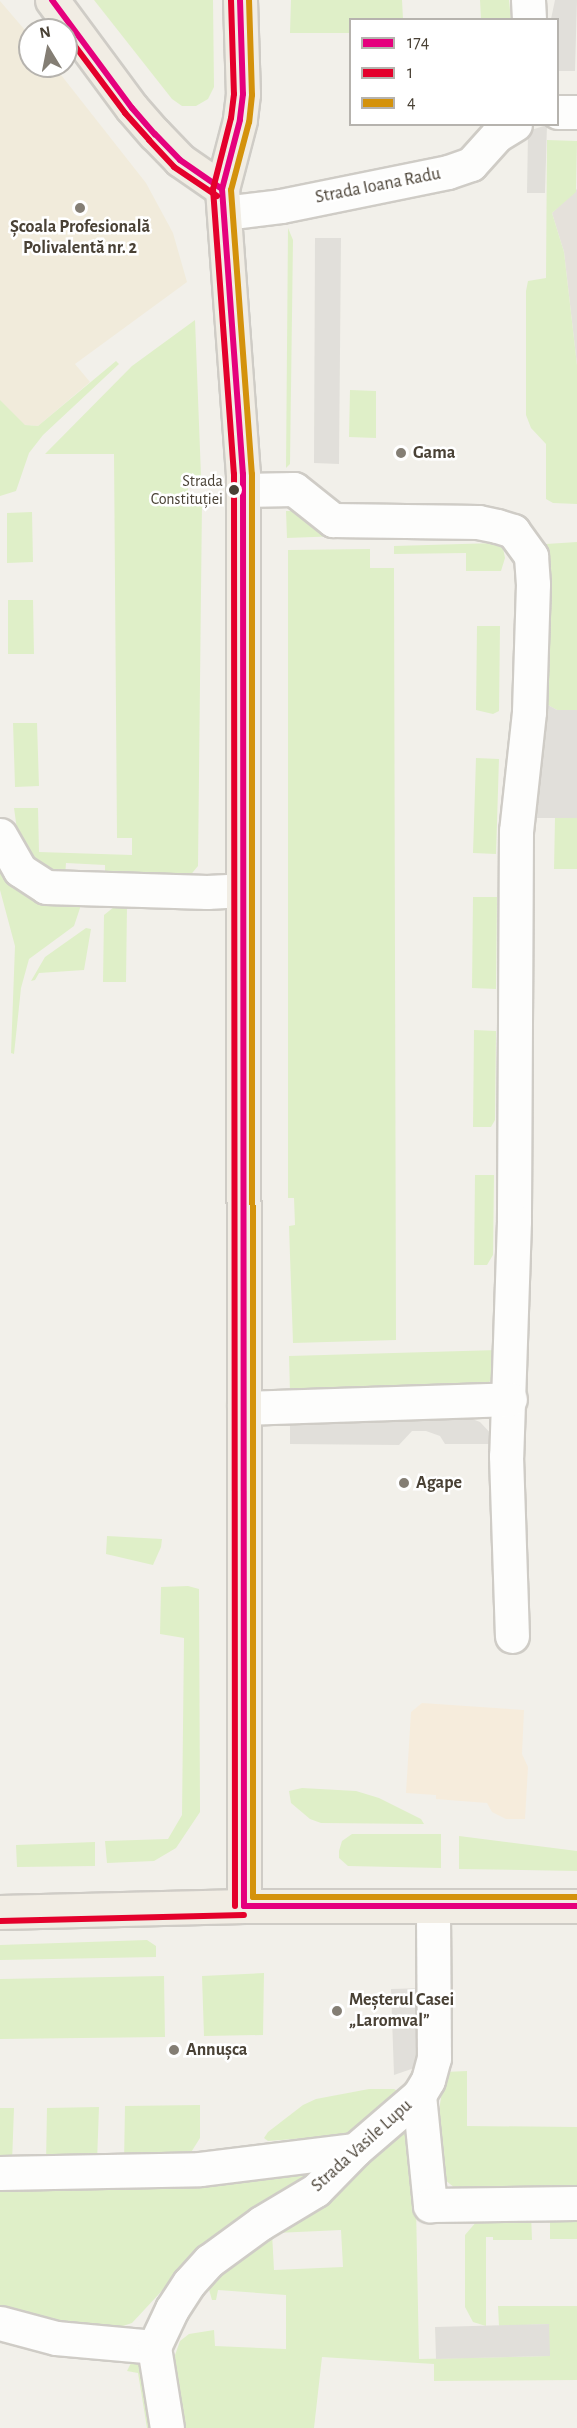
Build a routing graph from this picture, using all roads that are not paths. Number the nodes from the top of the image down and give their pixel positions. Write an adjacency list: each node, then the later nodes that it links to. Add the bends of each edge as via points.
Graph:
1 (52, 0): 8 (main road, via 132,108)
2 (240, 0): 8 (main road, via 243,94)
3 (528, 0): 4 (street)
4 (529, 18)
5 (559, 112): 6 (street)
6 (577, 112)
7 (513, 126): 8 (street, Strada Ioana Radu, via 497,135 471,164 448,172 281,206)
8 (223, 201): 9 (main road)
9 (243, 490): 11 (main road); 12 (street, via 294,489 333,520 478,522 498,526 513,531 531,556 529,712 516,831)
10 (0, 835): 11 (street, via 20,870 46,887)
11 (243, 890): 13 (main road)
12 (510, 1399): 13 (street); 14 (street, via 507,1511)
13 (244, 1408): 16 (main road)
14 (512, 1636)
15 (577, 1905): 17 (main road)
16 (244, 1906): 17 (main road); 18 (main road)
17 (433, 1906): 19 (street, Strada Vasile Lupu, via 434,2058)
18 (0, 1912)
19 (419, 2096): 20 (street, Strada Vasile Lupu); 22 (street, via 430,2205)
20 (355, 2150): 21 (street, via 200,2169); 24 (street, Strada Vasile Lupu, via 316,2190 209,2261 172,2308)
21 (0, 2173)
22 (577, 2203)
23 (0, 2324): 24 (street, via 56,2338)
24 (154, 2347): 25 (street)
25 (166, 2428)

